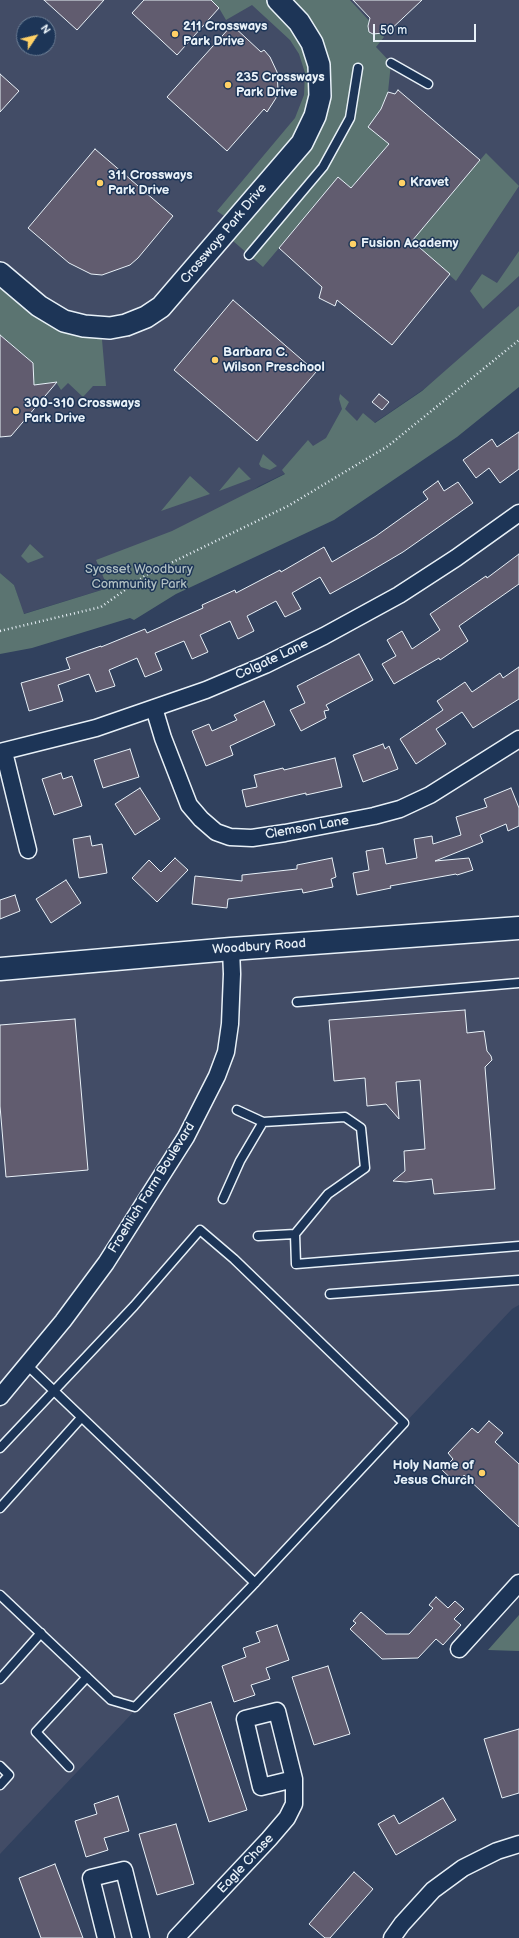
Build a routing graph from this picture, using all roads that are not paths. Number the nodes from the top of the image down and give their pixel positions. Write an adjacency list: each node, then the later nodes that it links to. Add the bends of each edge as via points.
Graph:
1 (278, 0): 6 (street, Crossways Park Drive, via 299,22 312,43 320,65 320,96 315,116 300,145 161,307 146,317 126,325 110,328 84,326 64,321 39,306)
2 (391, 63): 4 (lane)
3 (358, 68): 5 (lane, via 350,118 323,167)
4 (428, 84)
5 (249, 255)
6 (0, 273)
7 (519, 513): 8 (street, Colgate Lane, via 399,595 324,636 213,687)
8 (154, 708): 9 (street, Clemson Lane, via 165,745 190,805 201,820 216,832 230,838 285,833 400,809 430,795); 10 (street, Colgate Lane, via 96,728)
9 (519, 740)
10 (2, 752): 11 (street)
11 (28, 850)
12 (519, 928): 13 (main road, Woodbury Road)
13 (231, 949): 14 (main road, Woodbury Road); 25 (street, Froehlich Farm Boulevard, via 230,1024 226,1052 217,1076 186,1137 125,1236 63,1321)
14 (0, 969)
15 (519, 983): 16 (lane)
16 (296, 1002)
17 (237, 1110): 18 (lane)
18 (263, 1122): 19 (lane, via 240,1161); 20 (lane, via 345,1117 361,1128 365,1168 328,1194)
19 (223, 1199)
20 (295, 1234): 21 (lane); 22 (lane, via 296,1264)
21 (258, 1236)
22 (519, 1246)
23 (519, 1280): 24 (lane)
24 (330, 1294)
25 (27, 1365): 26 (lane); 27 (street, Froehlich Farm Boulevard)
26 (54, 1392): 28 (lane); 29 (lane); 31 (lane, via 200,1230 234,1259 404,1423)
27 (0, 1397)
28 (82, 1418): 30 (lane); 31 (lane)
29 (0, 1448)
30 (0, 1508)
31 (255, 1583): 36 (lane, via 135,1707 111,1700)
32 (519, 1583): 35 (street)
33 (0, 1595): 34 (lane)
34 (41, 1633): 36 (lane); 37 (lane)
35 (459, 1649)
36 (87, 1677): 39 (lane, via 36,1732)
37 (0, 1679)
38 (0, 1766): 41 (lane, via 9,1775)
39 (69, 1767)
40 (294, 1779): 40 (street, Eagle Chase, via 277,1711 244,1719 261,1787); 45 (street, Eagle Chase, via 294,1804 287,1818)
41 (0, 1785)
42 (519, 1844): 46 (street, via 463,1868 445,1881 433,1890)
43 (106, 1938): 44 (street, via 91,1878 124,1870)
44 (140, 1938)
45 (176, 1938)
46 (392, 1938)

